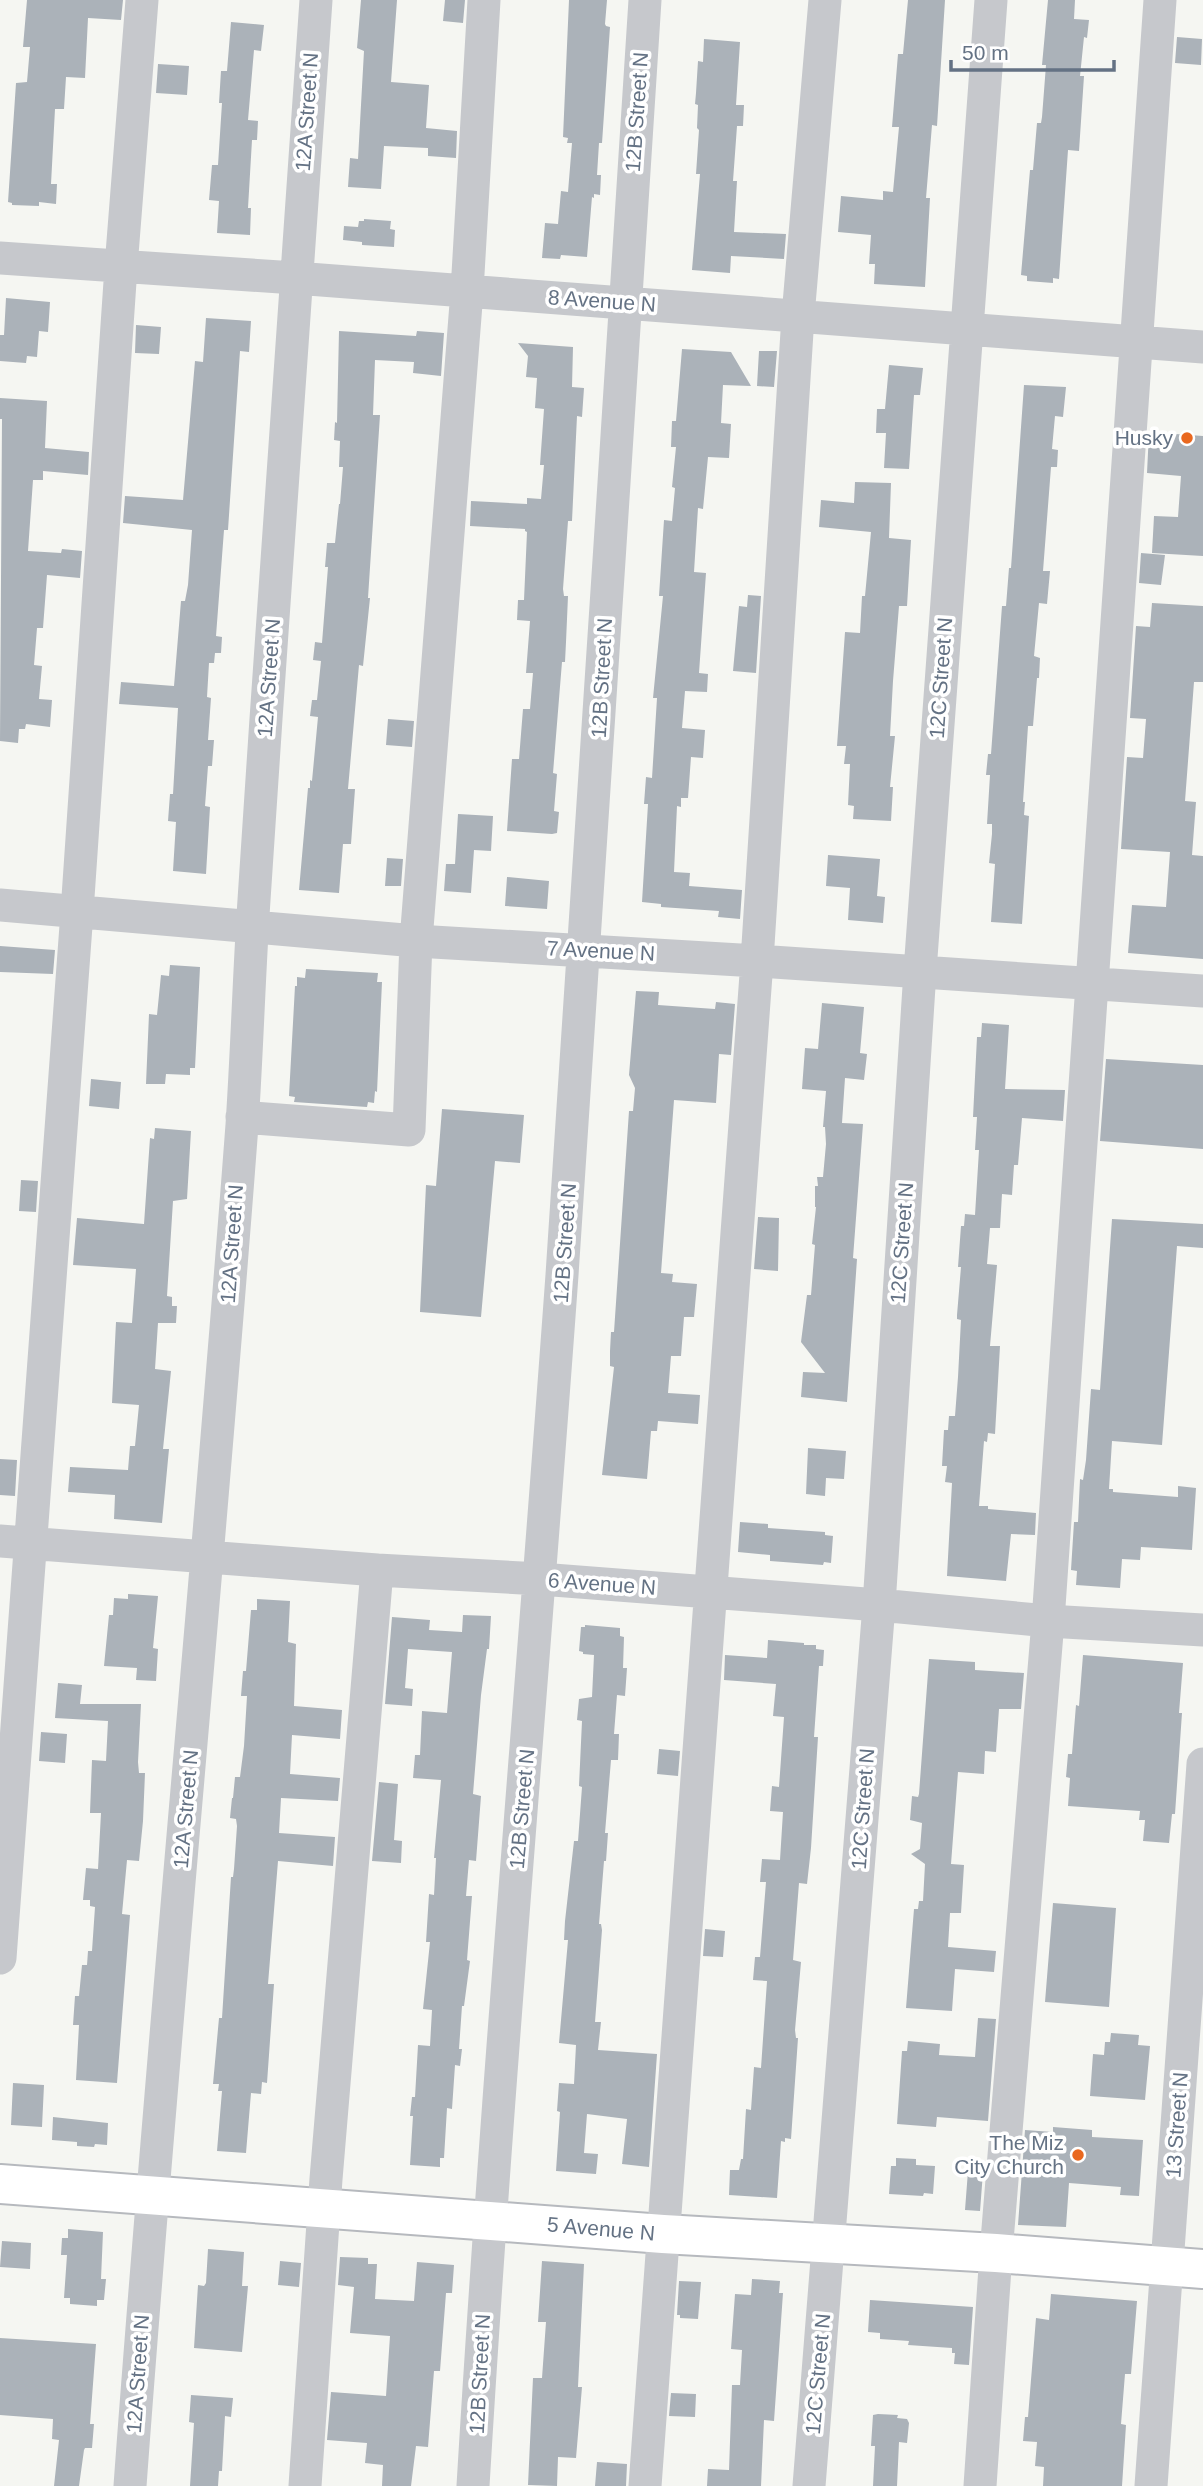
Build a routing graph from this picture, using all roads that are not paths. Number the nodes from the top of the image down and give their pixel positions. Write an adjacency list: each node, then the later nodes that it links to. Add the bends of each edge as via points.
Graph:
1 (142, 0): 9 (street)
2 (316, 0): 10 (street, 12A Street N)
3 (484, 0): 11 (street)
4 (645, 0): 12 (street, 12B Street N)
5 (825, 0): 13 (street)
6 (991, 0): 14 (street, 12C Street N)
7 (1160, 0): 15 (street)
8 (0, 258): 9 (street, 8 Avenue N)
9 (121, 267): 10 (street, 8 Avenue N); 18 (street)
10 (295, 278): 11 (street, 8 Avenue N); 19 (street, 12A Street N)
11 (467, 291): 12 (street, 8 Avenue N); 20 (street)
12 (624, 303): 13 (street, 8 Avenue N); 21 (street, 12B Street N)
13 (798, 316): 14 (street, 8 Avenue N); 22 (street)
14 (967, 329): 15 (street, 8 Avenue N); 23 (street, 12C Street N)
15 (1136, 342): 16 (street, 8 Avenue N); 24 (street)
16 (1203, 347)
17 (0, 905): 18 (street, 7 Avenue N)
18 (77, 912): 19 (street, 7 Avenue N); 27 (street)
19 (252, 926): 20 (street, 7 Avenue N); 26 (street, 12A Street N)
20 (416, 941): 21 (street, 7 Avenue N); 26 (street, via 410,1130)
21 (586, 950): 22 (street, 7 Avenue N); 30 (street, 12B Street N)
22 (757, 961): 23 (street, 7 Avenue N); 31 (street)
23 (920, 971): 24 (street, 7 Avenue N); 32 (street, 12C Street N)
24 (1091, 983): 25 (street, 7 Avenue N); 33 (street)
25 (1203, 991)
26 (242, 1117): 28 (street, 12A Street N)
27 (15, 1542): 28 (street, 6 Avenue N); 37 (street)
28 (208, 1556): 29 (street, 6 Avenue N); 39 (street, 12A Street N)
29 (377, 1570): 30 (street, 6 Avenue N); 40 (street)
30 (540, 1579): 31 (street, 6 Avenue N); 41 (street, 12B Street N)
31 (711, 1592): 32 (street, 6 Avenue N); 42 (street)
32 (879, 1605): 33 (street, 6 Avenue N); 43 (street, 12C Street N)
33 (1048, 1620): 34 (street, 6 Avenue N); 44 (street)
34 (1203, 1630)
35 (1203, 1764): 36 (street, 13 Street N)
36 (1196, 1954): 45 (street, 13 Street N)
37 (0, 1958)
38 (0, 2184): 39 (main road, 5 Avenue N)
39 (151, 2195): 40 (main road, 5 Avenue N); 46 (street, 12A Street N)
40 (324, 2207): 41 (main road, 5 Avenue N); 47 (street)
41 (489, 2220): 42 (main road, 5 Avenue N); 48 (street, 12B Street N)
42 (663, 2234): 43 (main road, 5 Avenue N); 49 (street)
43 (829, 2244): 44 (main road, 5 Avenue N); 50 (street, 12C Street N)
44 (996, 2253): 45 (main road, 5 Avenue N); 51 (street)
45 (1185, 2268): 52 (street, 13 Street N)
46 (130, 2486)
47 (305, 2486)
48 (473, 2486)
49 (645, 2486)
50 (808, 2486)
51 (980, 2486)
52 (1151, 2486)

